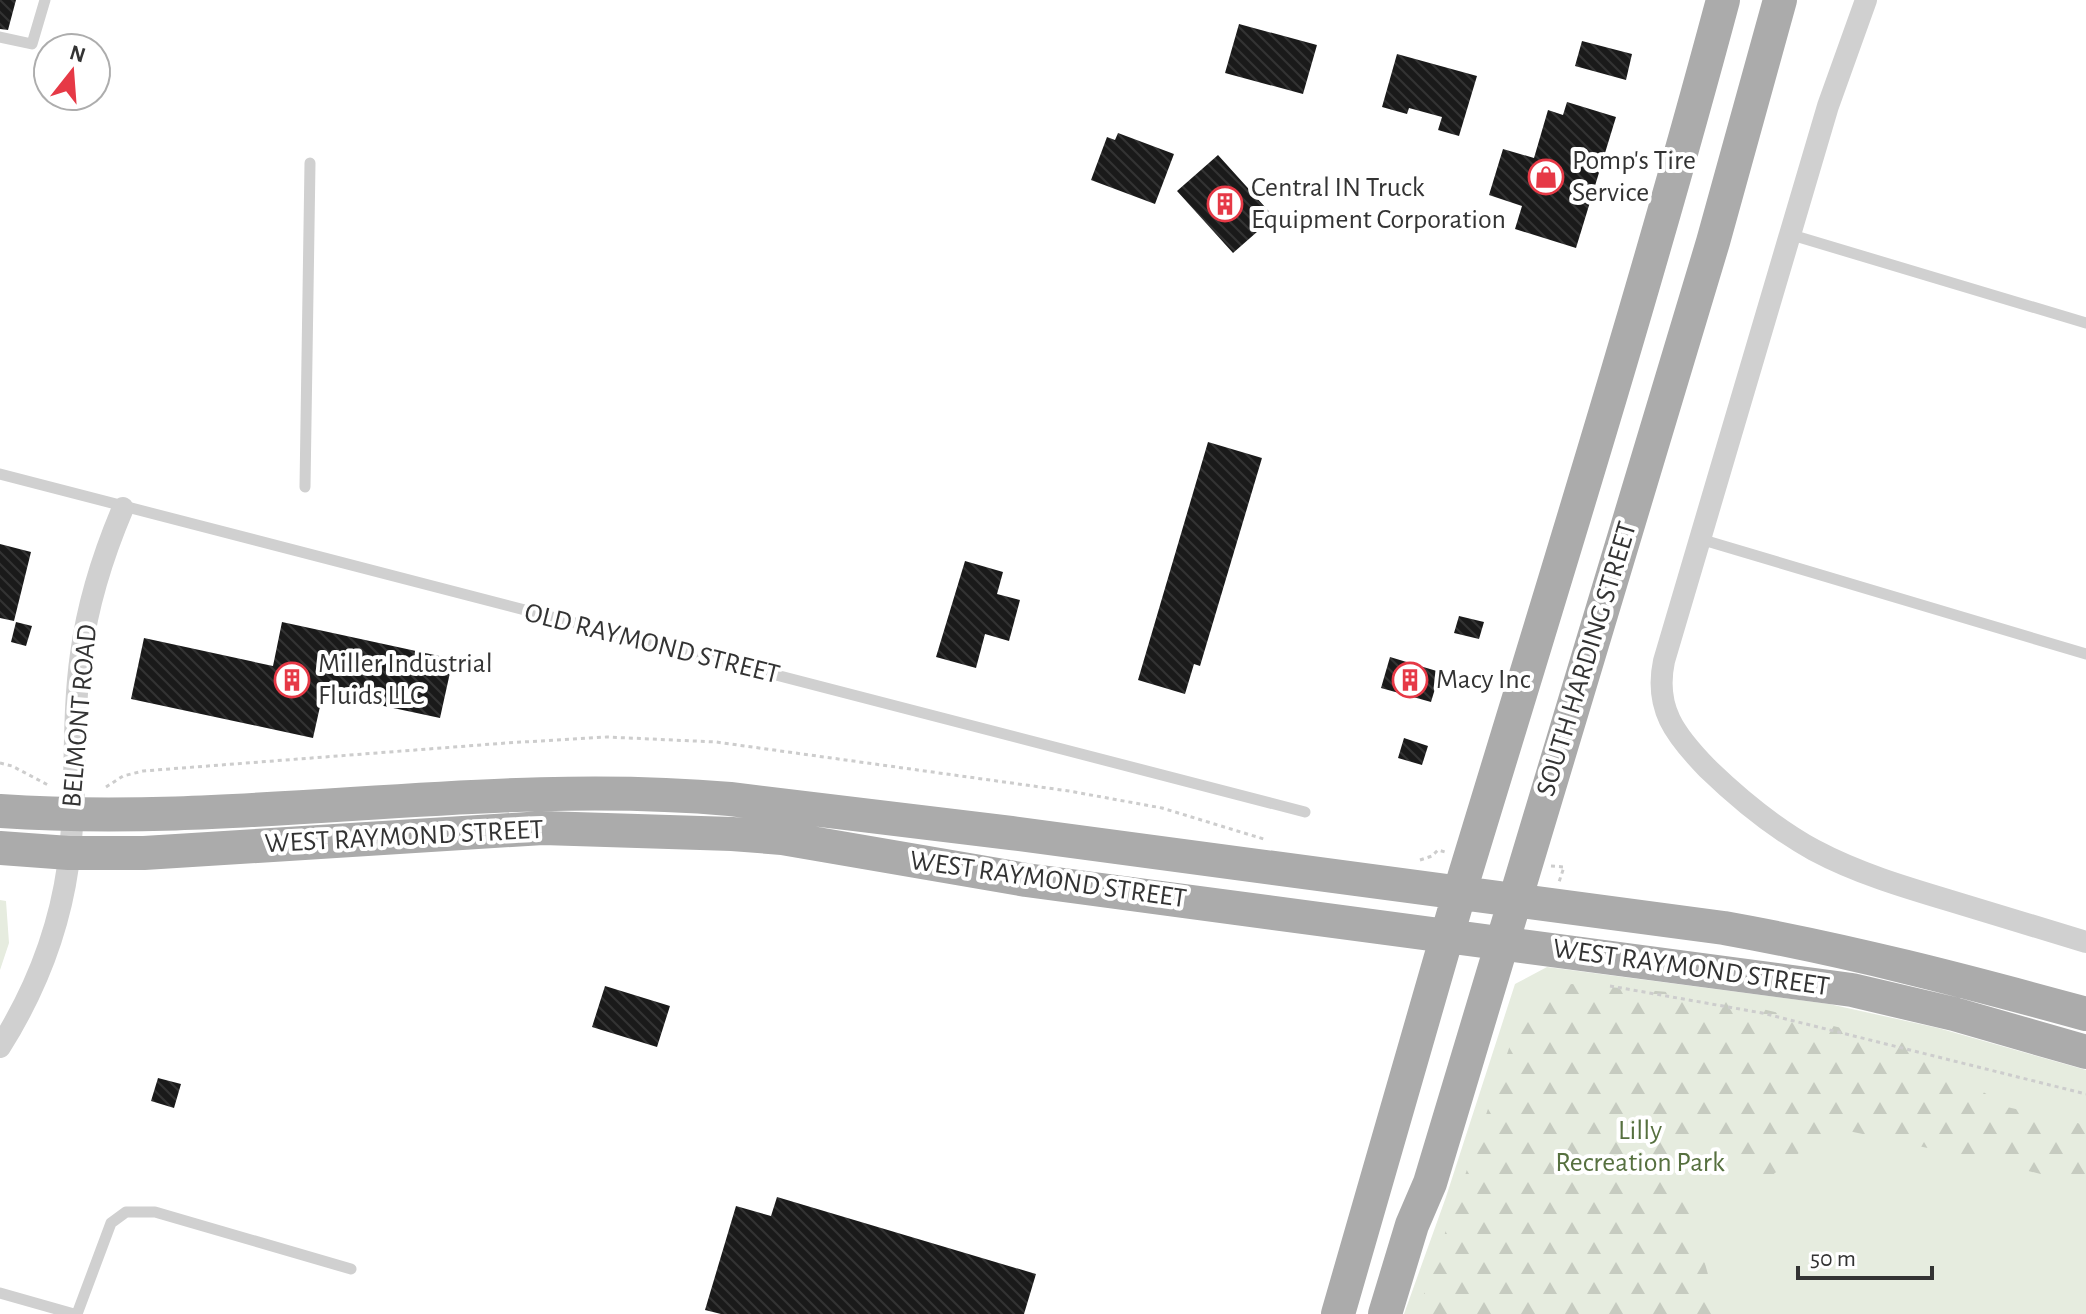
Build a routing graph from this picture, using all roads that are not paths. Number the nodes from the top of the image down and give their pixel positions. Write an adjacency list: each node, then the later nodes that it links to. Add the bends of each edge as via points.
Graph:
1 (45, 0): 7 (lane, via 32,44)
2 (1723, 0): 5 (main road); 10 (main road, SOUTH HARDING STREET)
3 (1849, 0): 6 (street)
4 (1866, 0): 6 (street)
5 (1779, 7): 11 (main road, SOUTH HARDING STREET)
6 (1856, 25): 9 (street)
7 (0, 37)
8 (310, 163): 14 (lane)
9 (1792, 235): 12 (lane); 16 (street)
10 (1637, 303): 11 (main road); 22 (main road, SOUTH HARDING STREET)
11 (1690, 317): 23 (main road, SOUTH HARDING STREET)
12 (2086, 323)
13 (0, 474): 15 (lane, OLD RAYMOND STREET)
14 (305, 487)
15 (123, 508): 19 (lane, OLD RAYMOND STREET); 20 (street, BELMONT ROAD, via 103,556 83,644)
16 (1700, 539): 17 (lane); 26 (street, via 1660,685 1670,721 1698,759 1792,837 1842,863)
17 (2086, 654)
18 (0, 811): 20 (main road, WEST RAYMOND STREET)
19 (1305, 812)
20 (71, 835): 21 (main road, WEST RAYMOND STREET); 22 (main road, WEST RAYMOND STREET, via 126,816 505,794 684,795); 24 (main road, WEST RAYMOND STREET, via 144,853 543,828 732,834 1026,880); 28 (street, BELMONT ROAD, via 62,897 45,954)
21 (0, 848)
22 (1460, 893): 23 (main road, WEST RAYMOND STREET); 24 (main road, SOUTH HARDING STREET)
23 (1515, 900): 25 (main road, SOUTH HARDING STREET); 27 (main road, WEST RAYMOND STREET, via 1820,945)
24 (1447, 935): 25 (main road, WEST RAYMOND STREET); 32 (main road, SOUTH HARDING STREET)
25 (1503, 942): 29 (main road, WEST RAYMOND STREET, via 1852,990); 34 (main road, SOUTH HARDING STREET)
26 (2086, 942)
27 (2086, 1014)
28 (0, 1047)
29 (2086, 1052)
30 (351, 1269): 33 (lane, via 155,1212 126,1212 111,1223)
31 (0, 1293): 33 (lane)
32 (1343, 1312)
33 (76, 1314)
34 (1385, 1314)

